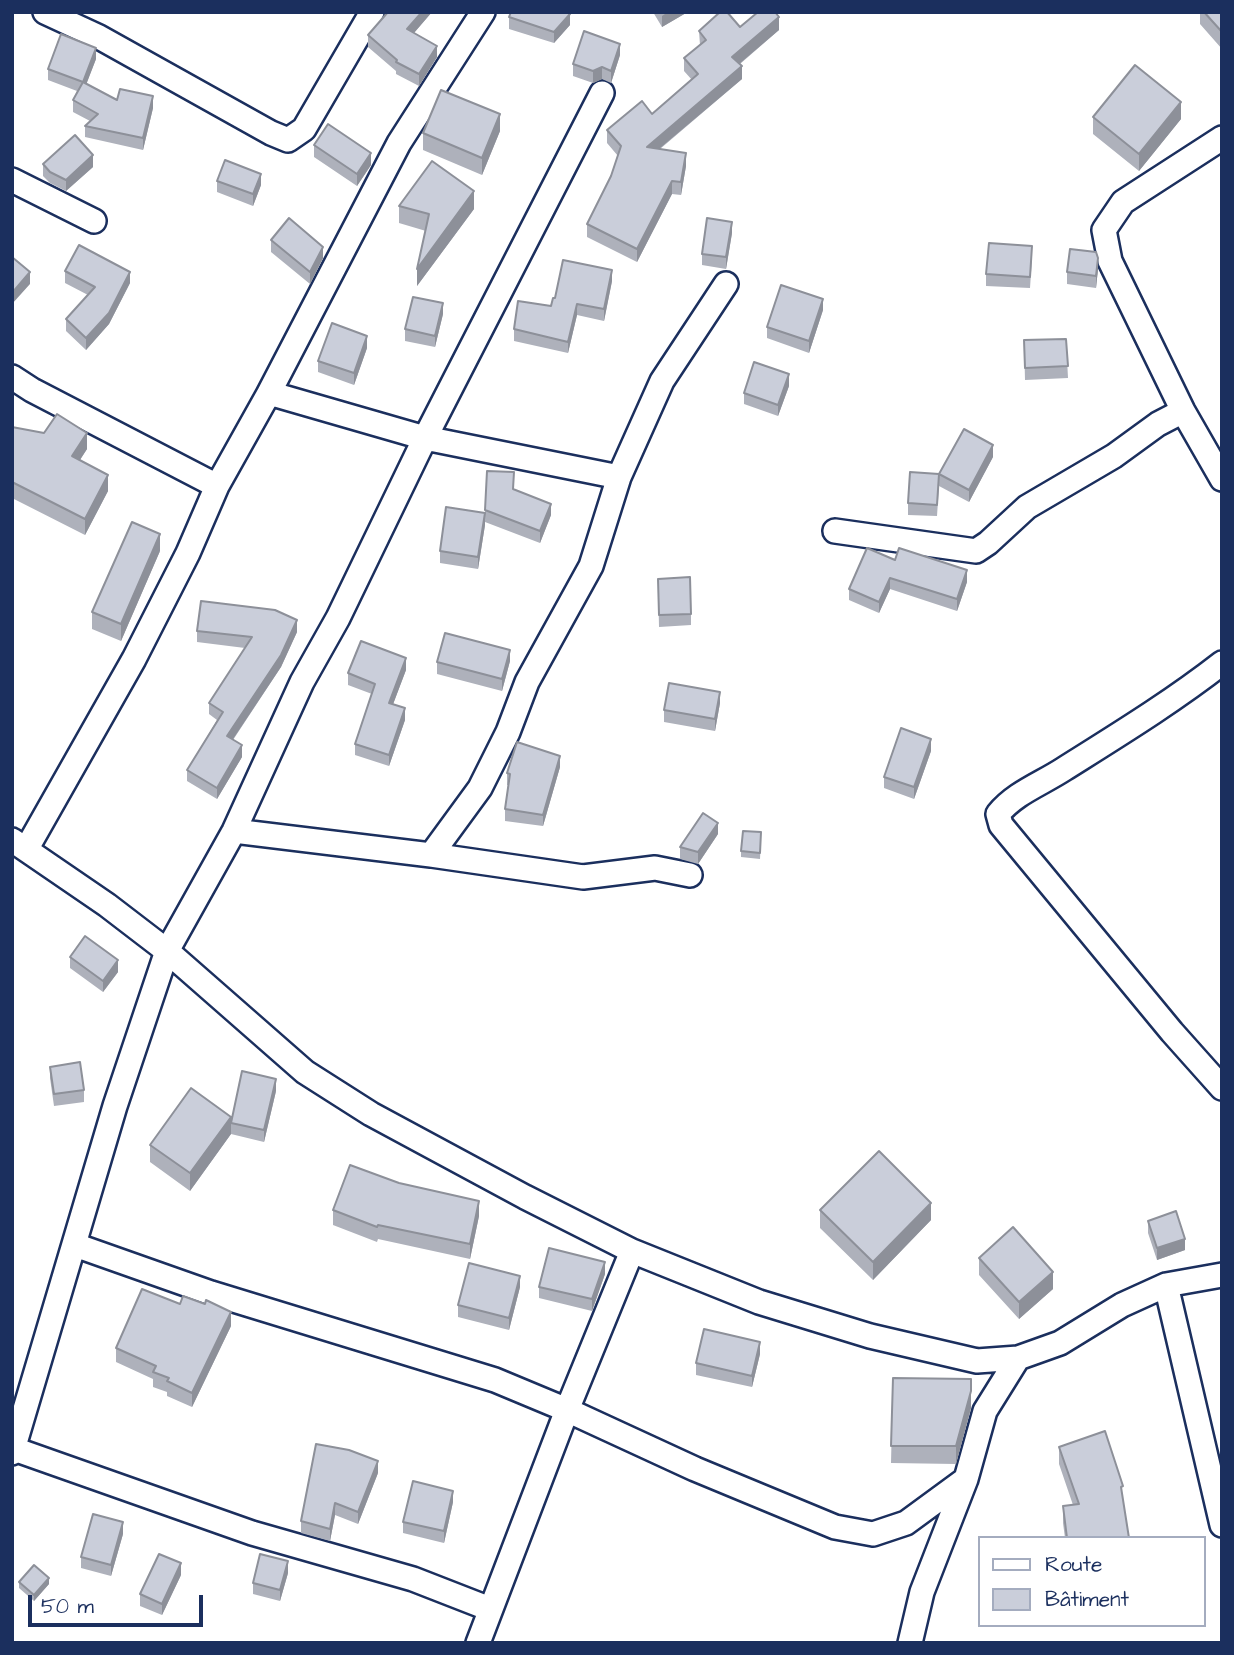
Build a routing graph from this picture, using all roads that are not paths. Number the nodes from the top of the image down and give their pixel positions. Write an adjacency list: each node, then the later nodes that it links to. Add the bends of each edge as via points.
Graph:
1 (45, 12): 2 (street, via 288,140 304,129)
2 (372, 12)
3 (483, 12): 10 (street, via 399,143)
4 (602, 93): 12 (street)
5 (1222, 138): 11 (street, via 1123,202 1104,229 1110,261)
6 (12, 180): 7 (street)
7 (94, 221)
8 (726, 284): 13 (street, via 662,381)
9 (12, 377): 15 (street)
10 (269, 393): 12 (street); 15 (street)
11 (1183, 411): 14 (street); 16 (street, via 1027,507 976,551)
12 (425, 438): 13 (street); 18 (street, via 302,682)
13 (619, 477): 20 (street, via 591,566 527,682 480,788)
14 (1222, 479)
15 (217, 486): 19 (street, via 134,659)
16 (835, 531)
17 (1222, 663): 23 (street, via 1182,694 1008,802 998,814 1001,825)
18 (234, 831): 20 (street); 22 (street)
19 (20, 844): 22 (street)
20 (431, 855): 21 (street, via 583,877 655,869)
21 (690, 875)
22 (167, 951): 24 (street); 25 (street, via 305,1072 371,1115)
23 (1222, 1088)
24 (75, 1245): 29 (street, via 211,1293 495,1380); 30 (street)
25 (632, 1251): 28 (street, via 759,1302 870,1336 977,1361); 29 (street)
26 (1222, 1275): 27 (street)
27 (1166, 1285): 28 (street, via 1122,1305 1060,1343); 32 (street)
28 (1018, 1358): 31 (street, via 985,1411)
29 (567, 1410): 31 (street, via 835,1527 873,1534 906,1523); 33 (street)
30 (13, 1451): 33 (street, via 252,1533 413,1578)
31 (966, 1479): 35 (street, via 922,1592)
32 (1222, 1525)
33 (491, 1609): 34 (street)
34 (478, 1643)
35 (910, 1643)

